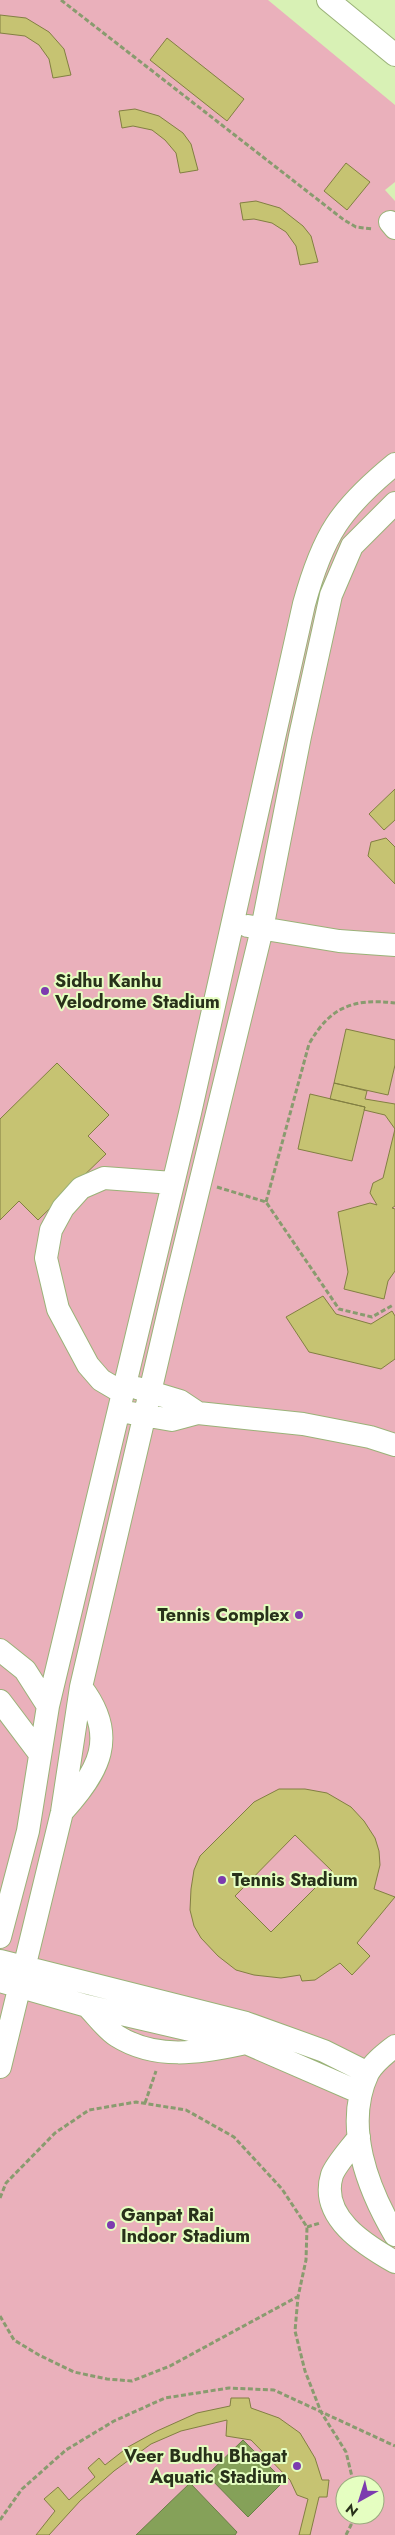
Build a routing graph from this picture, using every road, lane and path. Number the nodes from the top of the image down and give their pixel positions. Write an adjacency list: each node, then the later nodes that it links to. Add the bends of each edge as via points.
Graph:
1 (61, 0): 4 (path, via 344,220 356,227 373,229)
2 (328, 0): 3 (street)
3 (395, 55)
4 (392, 225)
5 (395, 464): 7 (street, via 352,502 334,524 314,568)
6 (395, 503): 8 (street, via 352,546 331,596)
7 (232, 922): 8 (street); 12 (street)
8 (262, 929): 9 (street, via 339,941); 11 (street)
9 (395, 945)
10 (395, 1004): 13 (path, via 368,1002 346,1006 326,1018 318,1029 309,1044)
11 (200, 1182): 13 (path); 15 (street)
12 (173, 1183): 16 (street); 16 (street, via 104,1178 81,1188 63,1208 51,1230 46,1258 58,1309 88,1365)
13 (266, 1202): 14 (path, via 339,1309 372,1317)
14 (393, 1305)
15 (150, 1392): 16 (street); 17 (street, via 180,1401); 18 (street)
16 (122, 1396): 18 (street); 23 (street)
17 (198, 1414): 18 (street, via 172,1420); 19 (street, via 303,1424)
18 (145, 1416): 21 (street)
19 (395, 1445)
20 (0, 1650): 23 (street, via 25,1670)
21 (81, 1687): 24 (street, via 94,1703); 25 (street)
22 (0, 1701): 26 (street)
23 (48, 1706): 26 (street)
24 (102, 1729): 25 (street); 27 (street, via 102,1748 88,1781)
25 (74, 1730): 27 (street)
26 (40, 1754): 28 (street, via 28,1831)
27 (62, 1812): 30 (street)
28 (0, 1937)
29 (0, 1961): 30 (street)
30 (14, 1978): 31 (street); 35 (street); 36 (street, via 246,2023 324,2051)
31 (87, 2006): 32 (street); 34 (street, via 116,2036)
32 (246, 2043): 34 (street, via 205,2052); 36 (street)
33 (395, 2046): 36 (street, via 377,2061)
34 (163, 2051): 37 (path)
35 (0, 2067)
36 (365, 2083): 38 (street, via 356,2112)
37 (145, 2104): 39 (path, via 136,2102 89,2110 55,2133 6,2183); 42 (path, via 186,2110 234,2137 282,2189 307,2227 306,2260)
38 (359, 2137): 40 (street, via 365,2168); 41 (street, via 332,2174 331,2201 350,2232)
39 (0, 2198)
40 (395, 2235)
41 (395, 2262)
42 (298, 2296): 43 (path, via 170,2366 132,2380 74,2372 14,2340); 44 (path, via 295,2331 305,2371)
43 (0, 2316)
44 (321, 2412): 45 (path); 46 (path, via 346,2452); 47 (path, via 274,2390 229,2388 165,2398 114,2421 66,2450 22,2489)
45 (395, 2446)
46 (352, 2475)
47 (0, 2520)

